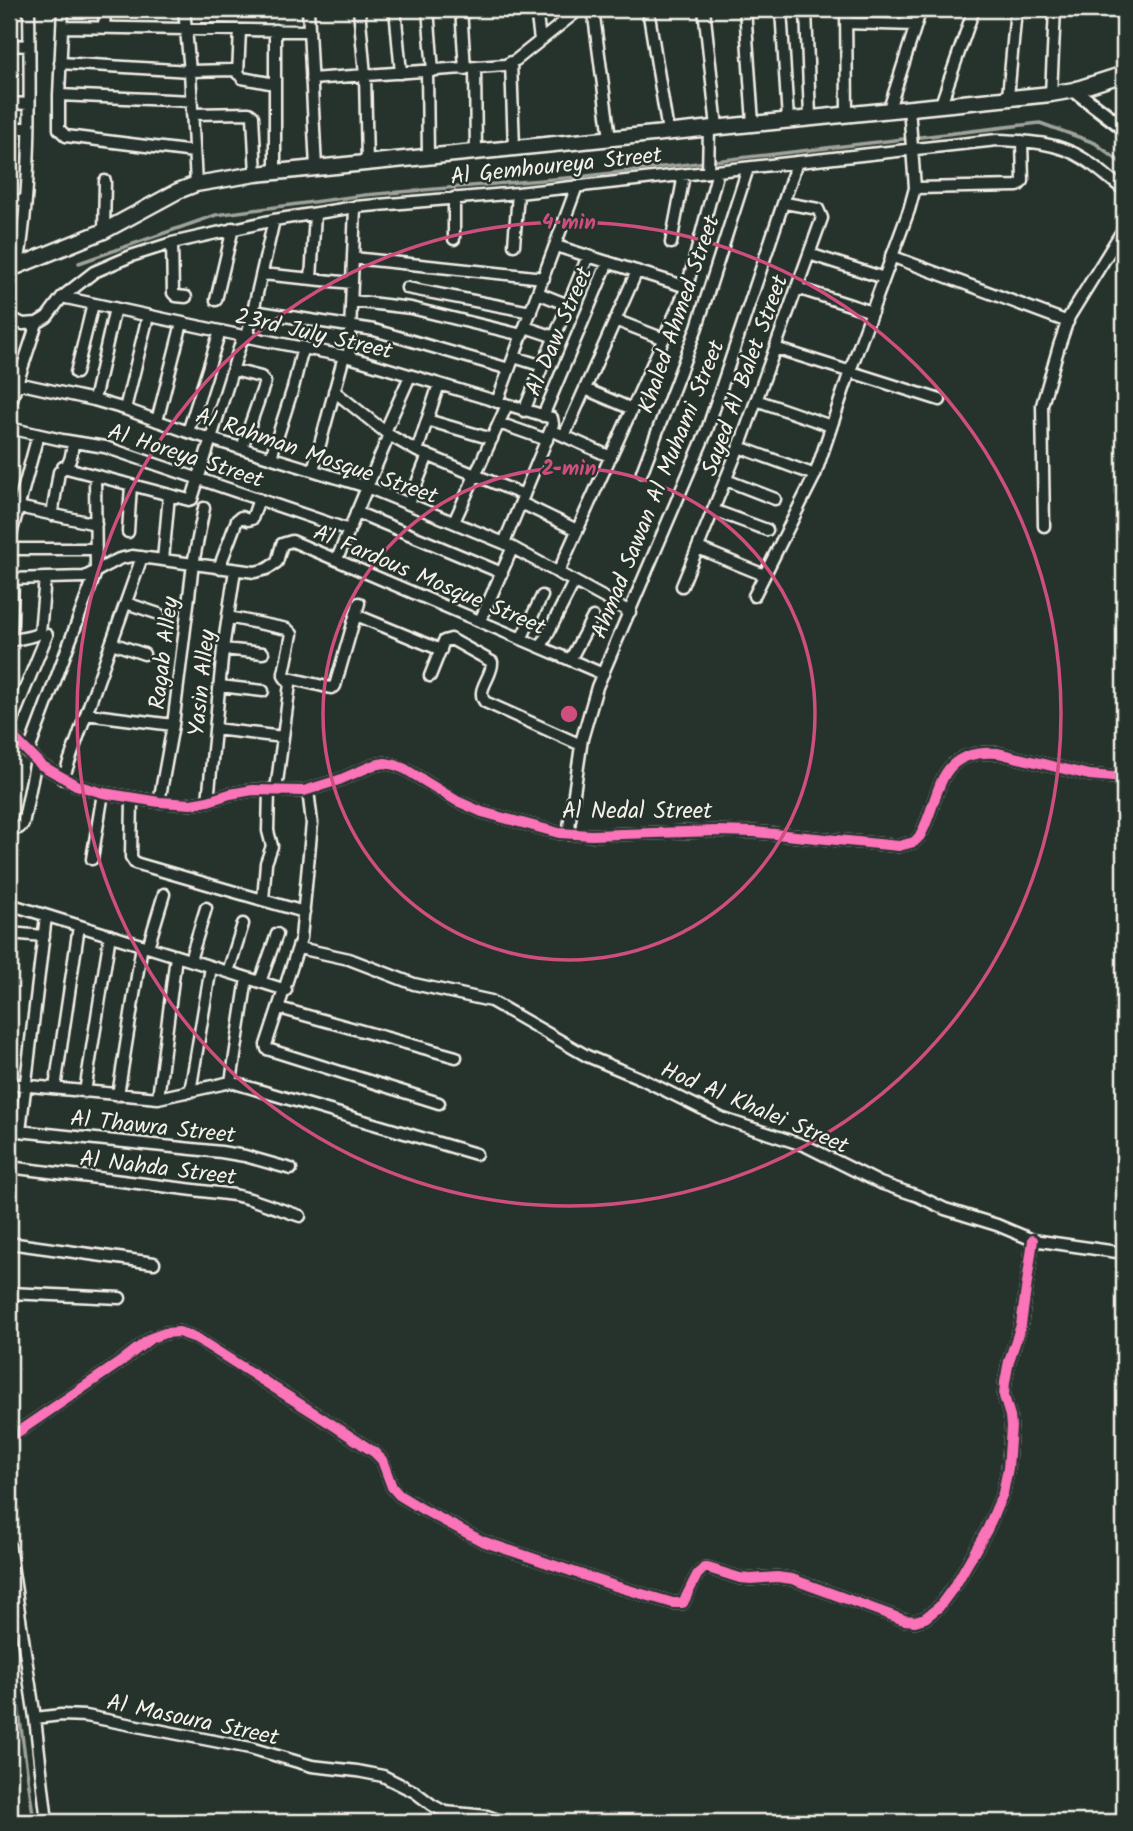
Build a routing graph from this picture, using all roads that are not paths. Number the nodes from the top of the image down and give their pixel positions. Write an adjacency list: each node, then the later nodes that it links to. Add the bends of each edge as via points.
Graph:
1 (29, 9): 33 (street)
2 (62, 9): 25 (street)
3 (105, 9): 26 (street)
4 (184, 9): 27 (street)
5 (308, 9): 30 (street)
6 (359, 9): 42 (street)
7 (395, 9): 39 (street)
8 (428, 9): 38 (street)
9 (461, 9): 36 (street)
10 (536, 9): 31 (street)
11 (580, 9): 31 (street)
12 (593, 9): 65 (street)
13 (648, 9): 64 (street)
14 (705, 9): 63 (street)
15 (745, 9): 59 (street)
16 (781, 9): 58 (street)
17 (806, 9): 57 (street)
18 (846, 9): 23 (street)
19 (921, 9): 24 (street)
20 (974, 9): 52 (street)
21 (1016, 9): 48 (street)
22 (1055, 9): 46 (street)
23 (846, 23): 24 (street); 56 (street)
24 (915, 25): 53 (street)
25 (62, 27): 26 (street); 35 (street)
26 (104, 28): 27 (street)
27 (185, 29): 28 (street); 37 (street)
28 (240, 30): 29 (street); 40 (street)
29 (275, 30): 30 (street); 44 (street)
30 (309, 31): 43 (street)
31 (540, 40): 34 (street)
32 (9, 45): 33 (street)
33 (29, 46): 51 (street)
34 (511, 62): 36 (street); 68 (street)
35 (60, 63): 37 (street); 47 (street)
36 (470, 69): 38 (street); 70 (street)
37 (190, 71): 40 (street, via 232,69); 49 (street)
38 (430, 71): 39 (street); 71 (street)
39 (401, 73): 42 (street)
40 (238, 74): 44 (street, via 243,79)
41 (1124, 74): 45 (main road, Al Gemhoureya Street)
42 (365, 75): 43 (street); 73 (street)
43 (311, 79): 74 (street)
44 (275, 84): 77 (street)
45 (1074, 90): 46 (main road, Al Gemhoureya Street); 62 (street)
46 (1051, 94): 48 (main road, Al Gemhoureya Street)
47 (59, 95): 49 (street); 69 (street, via 58,125 66,136)
48 (1008, 97): 52 (main road, Al Gemhoureya Street)
49 (192, 101): 55 (street)
50 (9, 103): 51 (street)
51 (29, 104): 61 (street)
52 (941, 104): 54 (main road, Al Gemhoureya Street)
53 (888, 109): 54 (main road, Al Gemhoureya Street); 56 (main road, Al Gemhoureya Street)
54 (909, 111): 67 (street)
55 (192, 114): 69 (street); 78 (street, via 253,116)
56 (847, 114): 57 (main road, Al Gemhoureya Street)
57 (810, 117): 58 (main road, Al Gemhoureya Street)
58 (788, 120): 59 (main road, Al Gemhoureya Street)
59 (754, 123): 63 (main road, Al Gemhoureya Street)
60 (9, 128): 61 (street)
61 (28, 128): 88 (street)
62 (1124, 128)
63 (712, 130): 64 (main road, Al Gemhoureya Street); 76 (street)
64 (668, 132): 65 (main road, Al Gemhoureya Street)
65 (610, 138): 68 (main road, Al Gemhoureya Street)
66 (1022, 141): 67 (street, Al Gemhoureya Street); 83 (street, via 1023,181 1017,186); 84 (street, Al Gemhoureya Street, via 1062,148)
67 (913, 146): 72 (street, Al Gemhoureya Street); 83 (street)
68 (514, 148): 70 (main road, Al Gemhoureya Street)
69 (194, 152): 81 (street)
70 (476, 152): 71 (main road, Al Gemhoureya Street)
71 (428, 156): 73 (main road, Al Gemhoureya Street)
72 (797, 162): 75 (street, Al Gemhoureya Street); 89 (street, Ahmad Sawan Al Muhami Street)
73 (367, 163): 74 (main road, Al Gemhoureya Street)
74 (316, 168): 77 (main road, Al Gemhoureya Street)
75 (748, 168): 76 (street, Al Gemhoureya Street); 183 (street, Khaled Ahmed Street, via 697,327)
76 (711, 170): 79 (street, Al Gemhoureya Street); 113 (street)
77 (275, 172): 78 (main road, Al Gemhoureya Street)
78 (256, 174): 81 (main road, Al Gemhoureya Street)
79 (684, 175): 82 (street, Al Gemhoureya Street); 98 (street)
80 (105, 181): 95 (street)
81 (196, 184): 95 (main road, Al Gemhoureya Street)
82 (577, 186): 85 (street, Al Gemhoureya Street); 100 (street)
83 (915, 188): 103 (street)
84 (1124, 190)
85 (518, 193): 86 (street, Al Gemhoureya Street); 99 (street)
86 (454, 198): 90 (street, Al Gemhoureya Street); 96 (street)
87 (9, 200): 88 (street)
88 (26, 201): 106 (street)
89 (785, 203): 101 (street, Sayed Al Balet Street, via 821,211); 231 (street, Ahmad Sawan Al Muhami Street, via 707,430)
90 (355, 207): 91 (street, Al Gemhoureya Street); 104 (street)
91 (314, 214): 92 (street, Al Gemhoureya Street); 111 (street)
92 (274, 220): 93 (street, Al Gemhoureya Street); 108 (street)
93 (233, 228): 97 (street, Al Gemhoureya Street); 119 (street)
94 (1124, 228): 130 (street)
95 (104, 231): 106 (main road, Al Gemhoureya Street)
96 (454, 239)
97 (172, 243): 117 (street, Al Gemhoureya Street, via 94,272); 118 (street, via 173,293)
98 (671, 243)
99 (514, 245)
100 (556, 246): 102 (street); 109 (street)
101 (809, 254): 110 (street); 115 (street, Sayed Al Balet Street)
102 (588, 256): 105 (street); 122 (street)
103 (891, 256): 110 (street); 130 (street)
104 (353, 258): 109 (street); 112 (street)
105 (608, 262): 107 (street); 161 (street, Al Daw Street)
106 (12, 270)
107 (637, 271): 113 (street); 129 (street)
108 (262, 274): 111 (street); 124 (street)
109 (544, 278): 116 (street)
110 (884, 278): 126 (street)
111 (311, 279): 112 (street)
112 (352, 283): 120 (street)
113 (687, 287): 138 (street)
114 (407, 288): 125 (street)
115 (797, 288): 126 (street); 140 (street, Sayed Al Balet Street)
116 (538, 293): 122 (street); 125 (street)
117 (62, 297): 121 (street, 23rd July Street); 131 (street, Al Gemhoureya Street)
118 (186, 297)
119 (216, 300)
120 (352, 301): 133 (street); 135 (street)
121 (93, 303): 123 (street, 23rd July Street); 147 (street)
122 (568, 305): 137 (street)
123 (115, 308): 128 (street, 23rd July Street); 153 (street)
124 (253, 311): 133 (street); 136 (street)
125 (531, 312): 135 (street)
126 (872, 312): 146 (street)
127 (9, 314): 131 (street, via 23,324)
128 (148, 316): 132 (street, 23rd July Street); 158 (street)
129 (615, 320): 138 (street); 151 (street)
130 (1068, 322): 203 (street, via 1042,405)
131 (37, 323): 149 (street)
132 (182, 323): 134 (street, 23rd July Street); 163 (street)
133 (351, 326): 141 (street); 144 (street)
134 (220, 331): 136 (street, 23rd July Street); 168 (street)
135 (523, 331): 137 (street); 142 (street)
136 (245, 336): 139 (street, 23rd July Street); 145 (street)
137 (555, 337): 143 (street)
138 (664, 339): 159 (street)
139 (303, 347): 141 (street, 23rd July Street); 179 (street)
140 (775, 348): 146 (street); 154 (street, Sayed Al Balet Street)
141 (347, 356): 148 (street, 23rd July Street); 152 (street)
142 (514, 357): 143 (street); 144 (street)
143 (543, 366): 160 (street)
144 (509, 369): 156 (street)
145 (233, 370): 172 (street); 176 (street, via 261,377 264,382)
146 (850, 371): 155 (street); 165 (street)
147 (76, 373)
148 (410, 376): 150 (street, 23rd July Street); 169 (street)
149 (18, 383): 153 (street, Al Rahman Mosque Street); 157 (street)
150 (439, 384): 156 (street, 23rd July Street); 162 (street)
151 (585, 389): 159 (street); 171 (street)
152 (334, 391): 169 (street); 182 (street)
153 (94, 400): 158 (street, Al Rahman Mosque Street)
154 (756, 400): 165 (street); 175 (street, Sayed Al Balet Street)
155 (940, 400)
156 (502, 404): 160 (street, 23rd July Street); 164 (street)
157 (9, 408)
158 (125, 409): 163 (street, Al Rahman Mosque Street)
159 (632, 409): 180 (street)
160 (524, 411): 161 (street, 23rd July Street)
161 (543, 416): 167 (street, 23rd July Street, via 551,418)
162 (427, 420): 173 (street); 177 (street)
163 (157, 421): 168 (street, Al Rahman Mosque Street)
164 (499, 423): 167 (street); 173 (street)
165 (831, 426): 186 (street)
166 (9, 428): 170 (street, Al Horeya Street)
167 (550, 430): 171 (street); 193 (street)
168 (188, 432): 172 (street, Al Rahman Mosque Street)
169 (387, 434): 177 (street); 190 (street)
170 (38, 435): 174 (street, Al Horeya Street); 196 (street)
171 (564, 436): 180 (street)
172 (211, 439): 176 (street, Al Rahman Mosque Street); 187 (street)
173 (492, 439): 185 (street)
174 (73, 442): 181 (street, via 69,463); 187 (street, Al Horeya Street, via 106,447)
175 (739, 447): 186 (street); 188 (street, Sayed Al Balet Street)
176 (242, 448): 179 (street, Al Rahman Mosque Street)
177 (417, 451): 178 (street)
178 (428, 455): 185 (street); 195 (street)
179 (271, 457): 182 (street, Al Rahman Mosque Street)
180 (611, 457): 221 (street)
181 (63, 467): 184 (street); 200 (street)
182 (313, 470): 190 (street, Al Rahman Mosque Street)
183 (642, 472)
184 (96, 475): 189 (street); 202 (street)
185 (475, 475): 193 (street); 201 (street)
186 (815, 475): 222 (street)
187 (199, 479): 191 (street, via 192,499); 192 (street, Al Horeya Street)
188 (726, 480): 194 (street); 198 (street, Sayed Al Balet Street)
189 (131, 485): 191 (street); 207 (street)
190 (367, 487): 195 (street, Al Rahman Mosque Street); 199 (street)
191 (169, 495): 215 (street)
192 (260, 499): 205 (street, Al Horeya Street); 217 (street, via 253,519 237,520)
193 (522, 499): 204 (street); 209 (street)
194 (775, 499)
195 (409, 503): 201 (street, Al Rahman Mosque Street)
196 (13, 506): 200 (street); 208 (street)
197 (204, 508): 216 (street, Ragab Alley)
198 (713, 510): 206 (street); 210 (street, Sayed Al Balet Street)
199 (356, 512): 205 (street); 220 (street)
200 (52, 514): 202 (street)
201 (454, 522): 209 (street, Al Rahman Mosque Street)
202 (96, 524): 212 (street)
203 (1044, 526)
204 (573, 528)
205 (349, 530): 214 (street)
206 (767, 530)
207 (128, 531)
208 (9, 542)
209 (508, 546): 220 (street); 221 (street, Al Rahman Mosque Street)
210 (698, 548): 222 (street); 226 (street, Sayed Al Balet Street)
211 (9, 549): 212 (street)
212 (96, 549): 219 (street)
213 (142, 557): 215 (street, Al Fardous Mosque Street); 219 (street, Al Fardous Mosque Street, via 119,559); 229 (street)
214 (337, 559): 218 (street, Al Fardous Mosque Street, via 298,542 287,542 282,544 277,562 267,569); 236 (street, Al Fardous Mosque Street)
215 (163, 560): 216 (street, Al Fardous Mosque Street)
216 (194, 564): 217 (street, Al Fardous Mosque Street); 253 (street, Ragab Alley)
217 (219, 568): 218 (street, Al Fardous Mosque Street)
218 (235, 570): 234 (street, Yasin Alley)
219 (96, 572): 223 (street, Al Fardous Mosque Street, via 85,577); 259 (street)
220 (502, 573): 236 (street)
221 (558, 573): 225 (street, Al Rahman Mosque Street)
222 (764, 575): 228 (street)
223 (45, 578): 224 (street, Al Fardous Mosque Street); 239 (street, via 40,633)
224 (11, 579): 239 (street)
225 (574, 582): 231 (street, Al Rahman Mosque Street); 241 (street)
226 (682, 586)
227 (542, 596): 238 (street)
228 (754, 596)
229 (126, 603): 232 (street); 240 (street)
230 (359, 603): 233 (street)
231 (630, 612): 247 (street, Ahmad Sawan Al Muhami Street)
232 (159, 614)
233 (356, 615): 243 (street); 248 (street, via 335,687)
234 (228, 617): 242 (street, Yasin Alley); 248 (street, via 289,630 292,637)
235 (593, 617): 246 (street)
236 (480, 621): 238 (street, Al Fardous Mosque Street)
237 (47, 635): 254 (street)
238 (521, 639): 241 (street, Al Fardous Mosque Street)
239 (10, 642)
240 (111, 643): 245 (street); 252 (street)
241 (541, 648): 246 (street, Al Fardous Mosque Street)
242 (223, 649): 244 (street); 250 (street, Yasin Alley)
243 (441, 650): 249 (street); 258 (street, via 451,639 491,660 483,701)
244 (262, 653)
245 (144, 654)
246 (570, 660): 247 (street, Al Fardous Mosque Street)
247 (603, 674): 258 (street, Ahmad Sawan Al Muhami Street)
248 (284, 676): 257 (street, via 290,684)
249 (430, 676)
250 (219, 686): 251 (street); 255 (street, Yasin Alley)
251 (263, 691)
252 (86, 714): 253 (street); 261 (street)
253 (173, 725): 267 (street, Ragab Alley)
254 (9, 728)
255 (215, 729): 257 (street); 266 (street, Yasin Alley)
256 (9, 733): 259 (street, Al Nedal Street)
257 (283, 737): 262 (street)
258 (581, 745): 269 (street, Ahmad Sawan Al Muhami Street)
259 (32, 757): 261 (street, Al Nedal Street); 268 (street, via 23,824)
260 (1124, 778): 269 (street, Al Nedal Street, via 1089,775 998,753 973,754 943,775 919,836 899,846 754,832)
261 (63, 779): 264 (street, Al Nedal Street)
262 (273, 790): 263 (street, Al Nedal Street); 266 (street, Al Nedal Street); 272 (street, via 268,831 272,846)
263 (308, 790): 269 (street, Al Nedal Street, via 374,765 396,765 482,812); 275 (street, via 312,822)
264 (103, 793): 265 (street, Al Nedal Street); 270 (street)
265 (132, 798): 267 (street, Al Nedal Street); 272 (street, via 131,857 135,863)
266 (208, 801): 267 (street, Al Nedal Street)
267 (159, 802)
268 (9, 826)
269 (568, 834)
270 (92, 859)
271 (164, 894): 283 (street)
272 (263, 900): 275 (street)
273 (9, 904): 276 (street)
274 (206, 908): 286 (street)
275 (304, 912): 284 (street)
276 (47, 915): 278 (street); 282 (street)
277 (243, 923): 288 (street)
278 (79, 926): 281 (street); 297 (street)
279 (9, 933): 282 (street)
280 (277, 934): 290 (street)
281 (110, 935): 283 (street); 298 (street)
282 (44, 936): 296 (street)
283 (145, 946): 285 (street); 300 (street)
284 (299, 948): 291 (street); 309 (street, Hod Al Khalei Street, via 349,959 421,986 491,1001 587,1056 721,1118 806,1146 889,1187)
285 (176, 956): 286 (street); 301 (street)
286 (190, 961): 287 (street)
287 (211, 967): 288 (street); 299 (street)
288 (228, 972): 289 (street)
289 (247, 978): 290 (street); 294 (street)
290 (260, 982): 291 (street)
291 (286, 990): 292 (street)
292 (279, 1008): 293 (street); 302 (street, via 266,1045 269,1050)
293 (456, 1057)
294 (231, 1082): 299 (street); 305 (street)
295 (9, 1084): 296 (street)
296 (25, 1086): 297 (street); 304 (street)
297 (55, 1088): 298 (street)
298 (85, 1092): 300 (street)
299 (190, 1092): 301 (street)
300 (118, 1095): 301 (street)
301 (158, 1098)
302 (439, 1102)
303 (9, 1130): 304 (street, Al Thawra Street)
304 (20, 1131): 307 (street, Al Thawra Street, via 221,1152)
305 (476, 1154)
306 (9, 1167): 308 (street, Al Nahda Street, via 234,1195)
307 (291, 1169)
308 (300, 1216)
309 (1033, 1240): 311 (street, Hod Al Khalei Street); 315 (street, via 1021,1325 1005,1382 1011,1427 1003,1493 956,1584 939,1607 915,1621 792,1579 740,1578 708,1568 701,1569 680,1604 482,1541 399,1495 374,1452 179,1332 151,1338)
310 (9, 1243): 312 (street)
311 (1124, 1253)
312 (154, 1263)
313 (9, 1293): 314 (street)
314 (120, 1298)
315 (9, 1438)
316 (9, 1545): 317 (street)
317 (35, 1718): 318 (street); 319 (street, Al Masoura Street, via 86,1716 250,1748 312,1766 357,1770 383,1776 439,1810)
318 (47, 1822)
319 (504, 1822)

